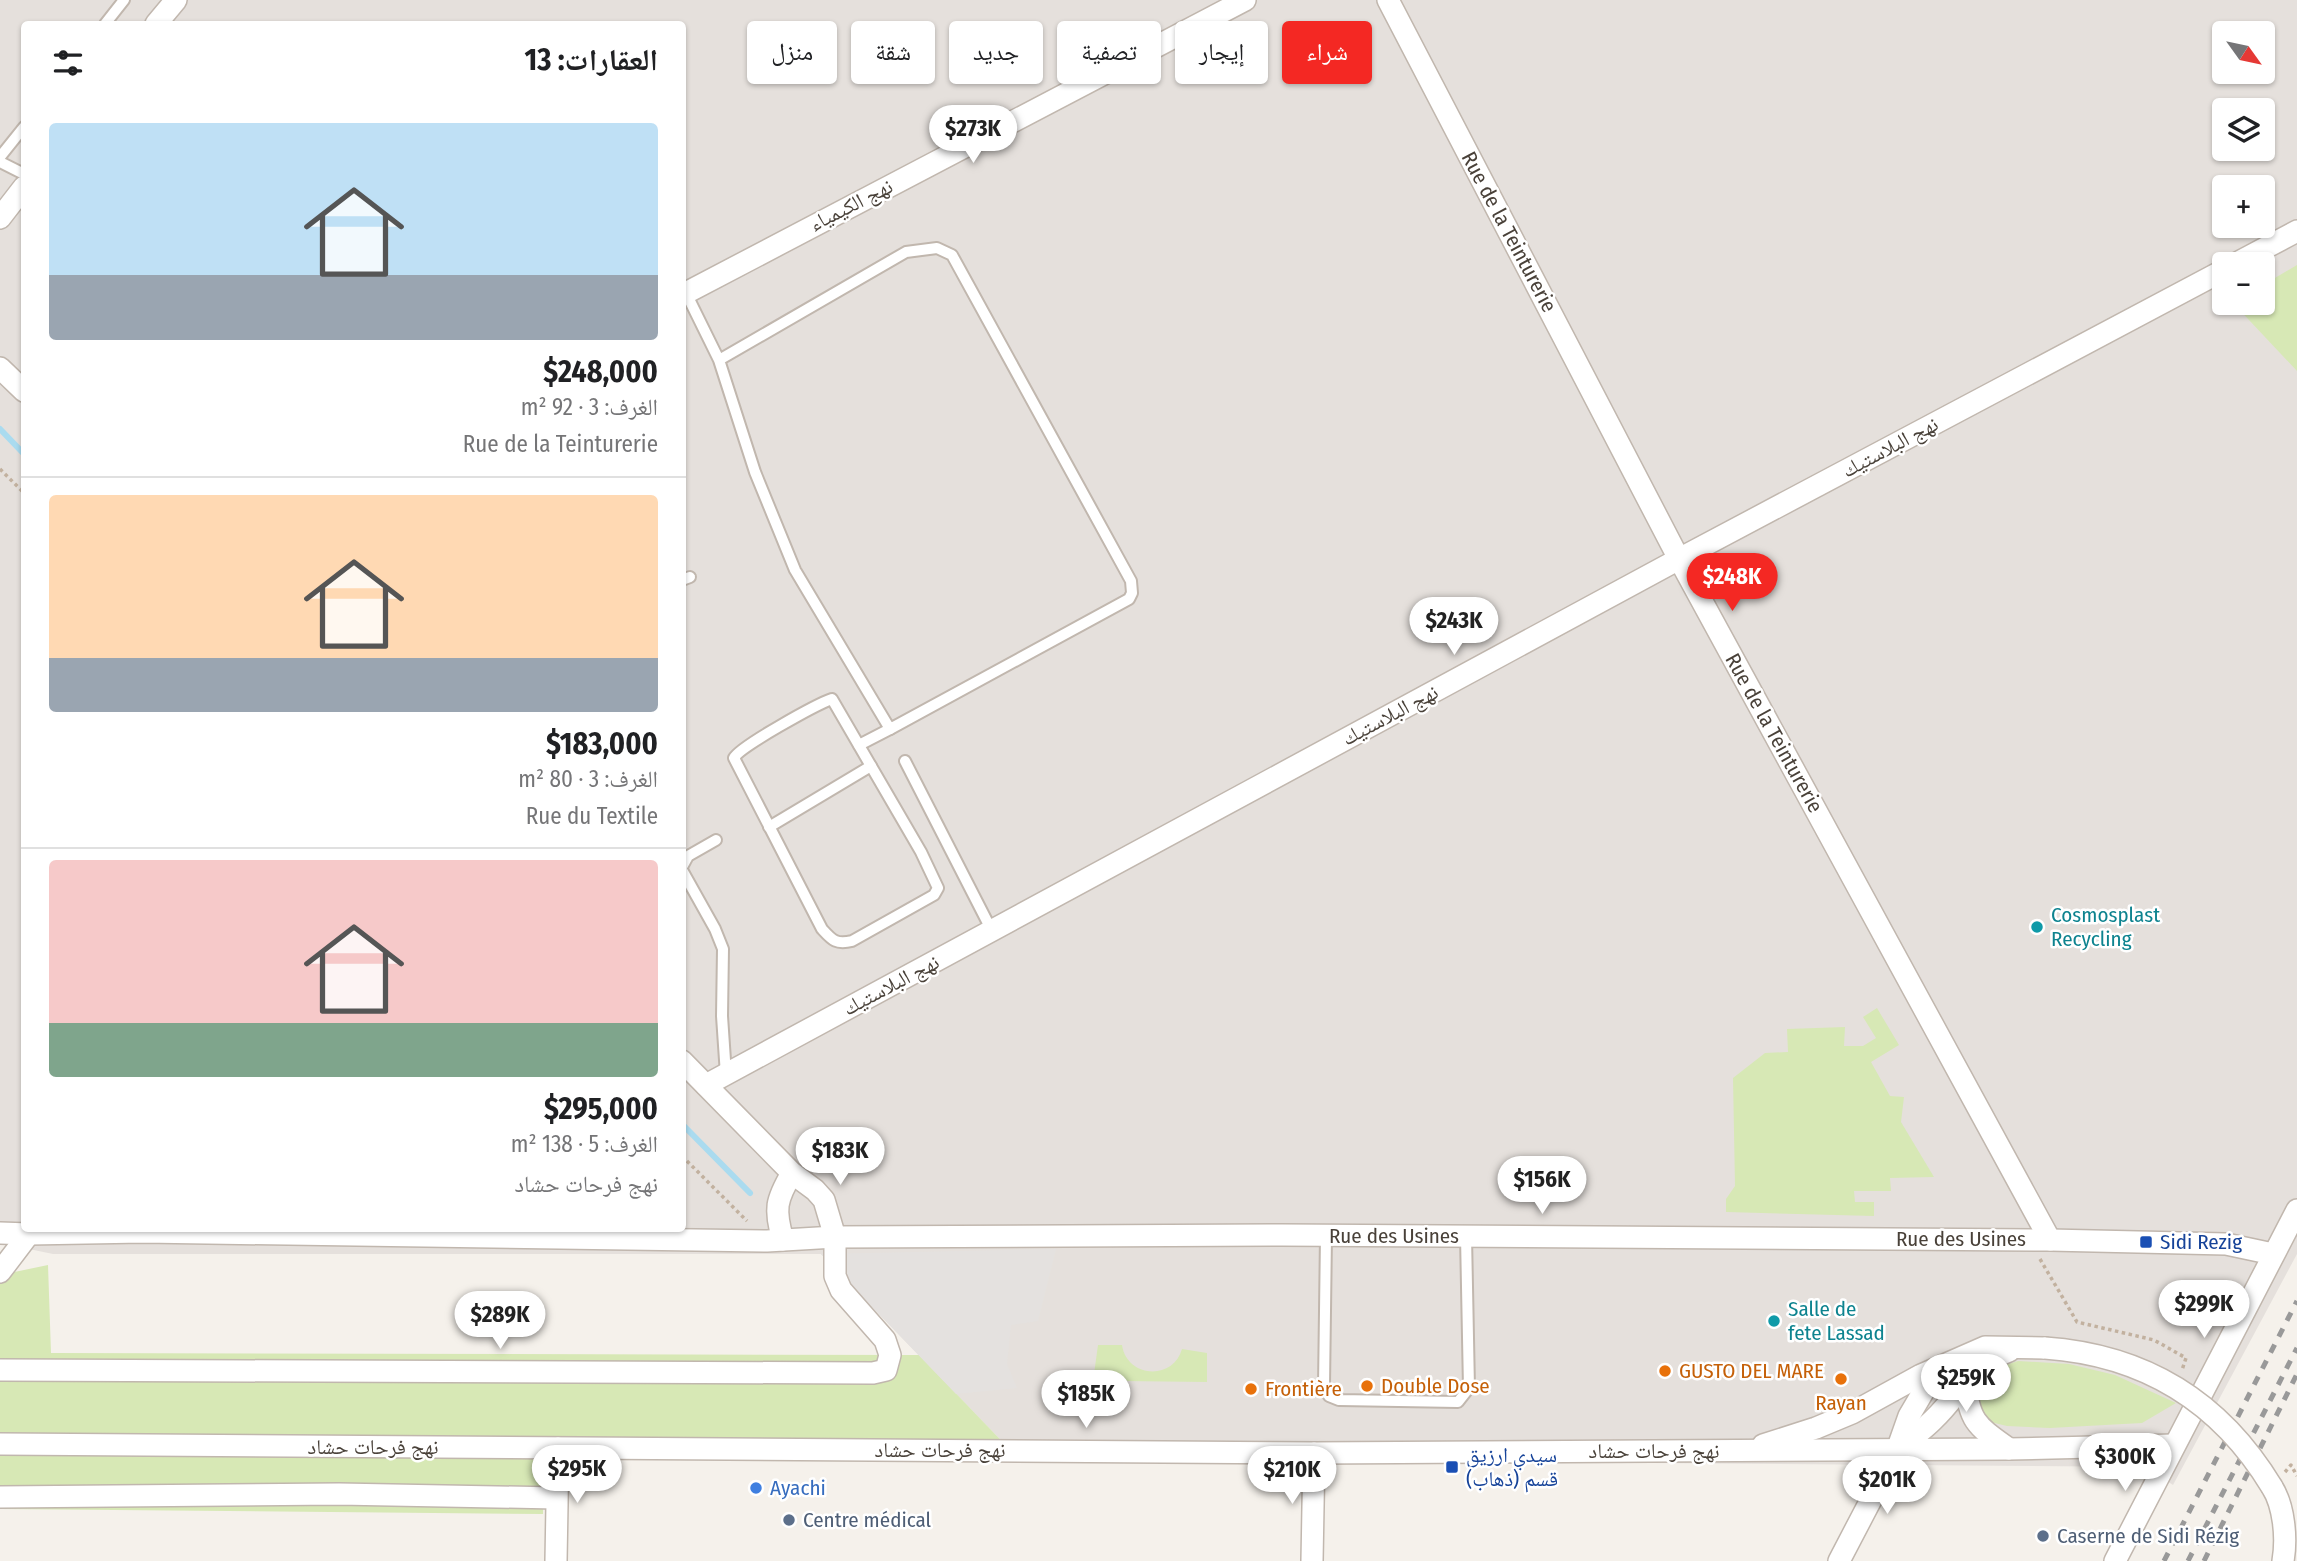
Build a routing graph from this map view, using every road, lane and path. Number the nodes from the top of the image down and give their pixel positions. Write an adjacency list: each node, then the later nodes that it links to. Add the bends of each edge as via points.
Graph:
1 (124, 0): 5 (lane)
2 (176, 0): 6 (street)
3 (1245, 0): 15 (street, نهج الكيمياء)
4 (1388, 0): 22 (street, Rue de la Teinturerie)
5 (108, 21)
6 (158, 21)
7 (21, 131): 8 (lane)
8 (0, 160): 9 (lane)
9 (21, 172)
10 (21, 191): 11 (street)
11 (0, 218)
12 (2297, 231): 13 (street)
13 (2258, 252)
14 (2212, 276): 22 (street, نهج البلاستيك)
15 (686, 293)
16 (686, 298): 17 (lane)
17 (719, 360): 23 (lane, via 755,472 795,569); 23 (lane, via 906,252 937,248 952,255 1131,581 1129,599)
18 (0, 368): 19 (street)
19 (21, 388)
20 (0, 469): 21 (path)
21 (21, 491)
22 (1679, 559): 31 (street, نهج البلاستيك); 43 (street, Rue de la Teinturerie)
23 (890, 729): 24 (lane)
24 (859, 745): 26 (lane); 27 (lane, via 832,699 737,751 734,758)
25 (905, 761): 31 (lane)
26 (871, 766): 27 (lane); 27 (lane, via 938,888 934,895 852,940 834,942 822,929)
27 (769, 827)
28 (716, 840): 29 (lane)
29 (686, 860)
30 (686, 875): 33 (lane, via 723,949)
31 (992, 931): 33 (street, نهج البلاستيك)
32 (686, 1065): 34 (street)
33 (726, 1075): 34 (street, نهج البلاستيك)
34 (706, 1086): 36 (street)
35 (686, 1160): 44 (path)
36 (792, 1173): 42 (street, via 824,1200); 44 (street, via 776,1206)
37 (2297, 1210): 45 (street)
38 (0, 1233): 39 (street)
39 (29, 1234): 44 (street, Rue des Usines); 46 (street)
40 (1326, 1236): 41 (street, Rue des Usines); 41 (lane, via 1324,1387 1329,1396 1339,1400 1458,1402 1469,1388); 42 (street, Rue des Usines)
41 (1466, 1236): 43 (street, Rue des Usines)
42 (835, 1237): 44 (street, Rue des Usines); 50 (street, via 835,1276 841,1290 885,1340 890,1355 886,1370)
43 (2042, 1240): 45 (street, Rue des Usines, via 2226,1244); 48 (path, via 2040,1259 2077,1322 2154,1340)
44 (775, 1241)
45 (2273, 1254): 53 (street)
46 (0, 1272)
47 (2017, 1348): 49 (street, via 1985,1347); 51 (street, via 1990,1358); 67 (street, bridge, via 2080,1350 2124,1362 2177,1386 2208,1409 2255,1459 2278,1498)
48 (2186, 1358)
49 (1951, 1361): 56 (street, via 1926,1387); 57 (street, via 1852,1413)
50 (0, 1370)
51 (1965, 1381): 55 (street, via 1968,1407 1976,1423); 56 (street, via 1934,1419)
52 (0, 1444): 54 (street, نهج فرحات حشاد)
53 (2174, 1445): 55 (street, نهج فرحات حشاد); 66 (street)
54 (558, 1448): 58 (street, نهج فرحات حشاد); 62 (street)
55 (2009, 1449): 56 (street, نهج فرحات حشاد)
56 (1897, 1450): 57 (street, نهج فرحات حشاد); 65 (street)
57 (1745, 1451): 58 (street, نهج فرحات حشاد)
58 (1314, 1452): 64 (street)
59 (2291, 1465): 60 (path)
60 (2297, 1476)
61 (0, 1497): 62 (street, via 339,1494)
62 (556, 1498): 63 (street)
63 (556, 1561)
64 (1312, 1561)
65 (1839, 1561)
66 (2115, 1561)
67 (2283, 1561)

